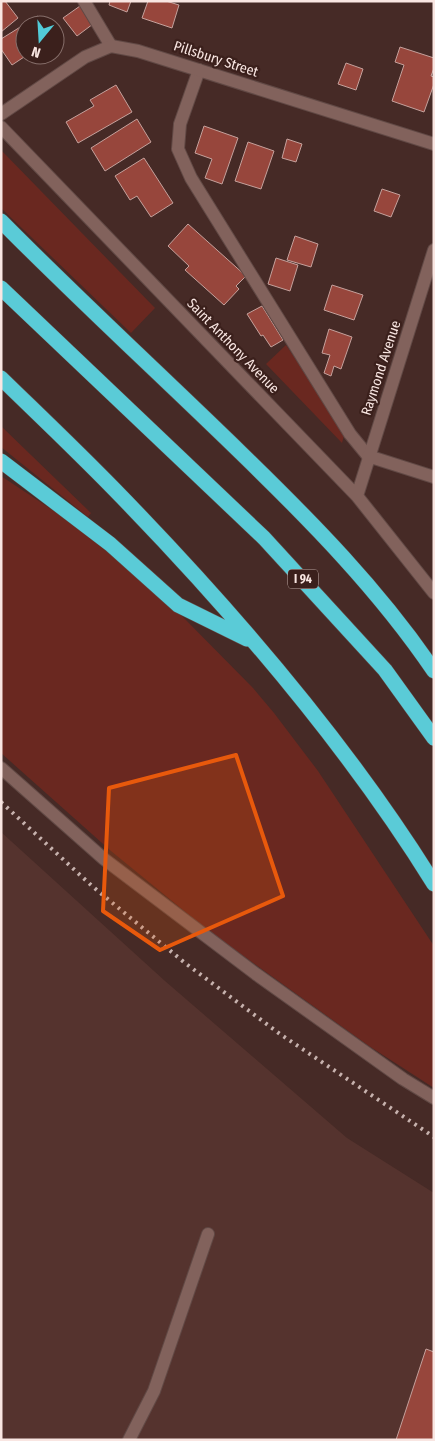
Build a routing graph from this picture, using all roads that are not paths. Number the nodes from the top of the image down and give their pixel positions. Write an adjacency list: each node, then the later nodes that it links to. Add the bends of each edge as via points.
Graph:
1 (84, 1): 2 (street)
2 (111, 46): 3 (street, Pillsbury Street); 4 (street, via 85,56)
3 (199, 70): 6 (street, Pillsbury Street); 11 (street, via 180,124 178,149 191,178 350,434)
4 (1, 114)
5 (1, 127): 14 (street, Saint Anthony Avenue)
6 (434, 144)
7 (1, 221): 17 (highway, via 295,505 349,562)
8 (434, 250): 11 (street, Raymond Avenue)
9 (1, 288): 18 (highway, I 94, via 264,538 384,670)
10 (1, 378): 16 (highway, via 145,521)
11 (368, 456): 13 (street); 14 (street, Raymond Avenue)
12 (1, 460): 16 (highway, via 110,544 178,605)
13 (434, 477)
14 (357, 496): 15 (street, Saint Anthony Avenue)
15 (434, 593)
16 (255, 643): 20 (highway, via 346,754)
17 (434, 671)
18 (434, 738)
19 (1, 768): 21 (street, via 104,859 256,974)
20 (434, 884)
21 (434, 1098)
22 (208, 1234): 23 (street, via 154,1391)
23 (130, 1440)

